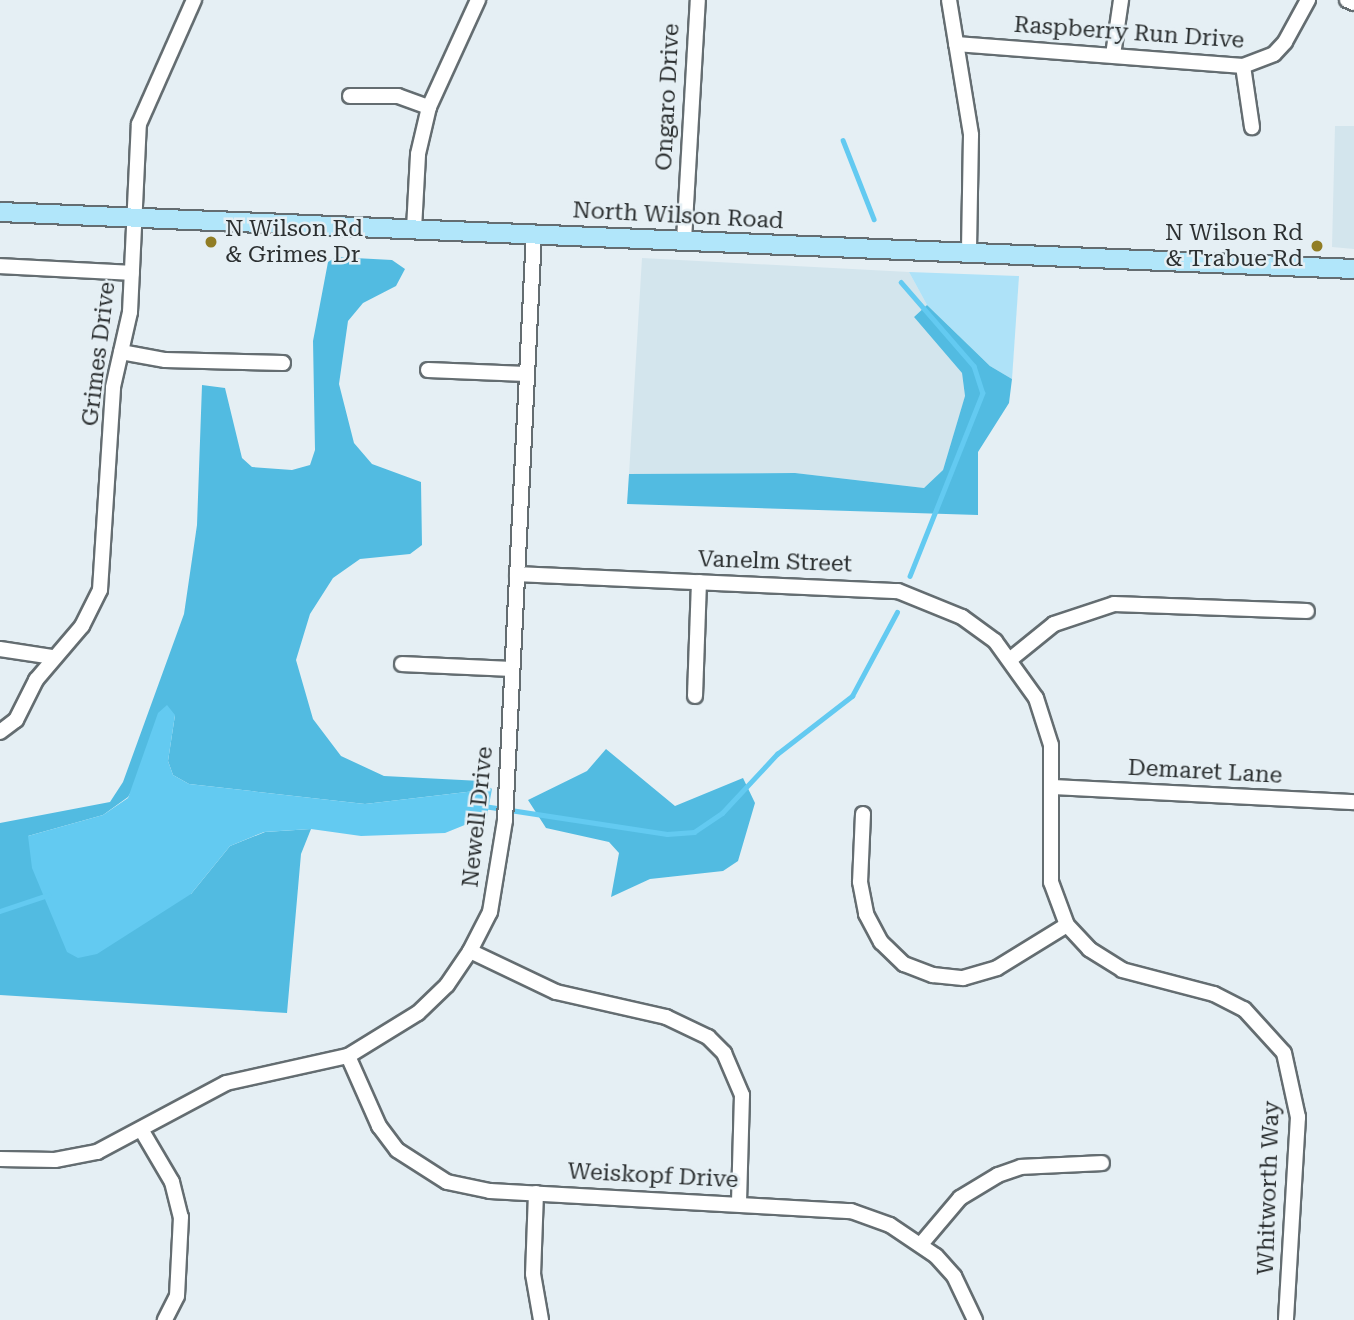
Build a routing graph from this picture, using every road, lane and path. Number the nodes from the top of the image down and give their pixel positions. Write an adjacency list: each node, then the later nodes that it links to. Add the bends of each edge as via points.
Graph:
1 (194, 0): 16 (street, Grimes Drive, via 139,124)
2 (478, 0): 13 (street)
3 (698, 0): 19 (street, Ongaro Drive)
4 (949, 0): 9 (street)
5 (1121, 0): 10 (street)
6 (1308, 0): 11 (street, Raspberry Run Drive, via 1286,42 1274,54)
7 (1347, 0): 8 (street)
8 (1354, 3)
9 (956, 44): 10 (street, Raspberry Run Drive); 20 (street, via 971,135)
10 (1113, 55): 11 (street, Raspberry Run Drive)
11 (1243, 66): 14 (street)
12 (350, 96): 13 (street, via 398,96)
13 (429, 107): 17 (street, via 418,154)
14 (1252, 127)
15 (0, 212): 16 (main road, North Wilson Road)
16 (132, 218): 17 (main road, North Wilson Road); 23 (street, Grimes Drive)
17 (414, 229): 18 (main road, North Wilson Road)
18 (534, 234): 19 (main road, North Wilson Road); 27 (street, Newell Drive)
19 (684, 240): 20 (main road, North Wilson Road)
20 (969, 252): 22 (main road, North Wilson Road)
21 (0, 266): 23 (street)
22 (1354, 269)
23 (132, 273): 24 (street, Grimes Drive)
24 (121, 352): 25 (street, via 165,360); 32 (street, Grimes Drive, via 113,387 104,576 82,626)
25 (283, 363)
26 (428, 370): 27 (street)
27 (526, 374): 28 (street, Newell Drive)
28 (517, 573): 29 (street, Vanelm Street); 35 (street, Newell Drive)
29 (699, 582): 33 (street, Vanelm Street, via 898,591 962,617); 36 (street)
30 (1307, 611): 33 (street, via 1114,604 1054,624)
31 (0, 649): 32 (street)
32 (53, 657): 37 (street, Grimes Drive, via 20,714)
33 (1012, 658): 38 (street, Whitworth Way, via 1044,719)
34 (402, 664): 35 (street)
35 (511, 669): 42 (street, Newell Drive, via 505,820 490,912)
36 (695, 696)
37 (0, 732)
38 (1055, 787): 39 (street, Demaret Lane); 41 (street, Whitworth Way, via 1049,863)
39 (1354, 802)
40 (863, 814): 41 (street, via 860,882 866,914 881,942 904,964 933,975 963,978 998,968)
41 (1067, 925): 53 (street, Whitworth Way, via 1089,950 1122,970 1214,994 1244,1009 1284,1053 1298,1117)
42 (470, 951): 43 (street, Newell Drive, via 447,985 418,1013 385,1038); 48 (street, via 556,992 666,1017 708,1037 724,1053 743,1095)
43 (348, 1056): 44 (street, Newell Drive, via 226,1083); 47 (street, Weiskopf Drive, via 379,1126 415,1165 471,1188)
44 (142, 1131): 45 (street, Newell Drive, via 97,1152 55,1160); 50 (street, via 172,1182 181,1217 177,1296)
45 (0, 1159)
46 (1102, 1163): 49 (street, via 1021,1167 998,1175 960,1198)
47 (536, 1193): 48 (street, Weiskopf Drive); 51 (street, via 533,1274)
48 (739, 1202): 49 (street, Weiskopf Drive, via 851,1211)
49 (922, 1243): 52 (street, Weiskopf Drive, via 954,1276)
50 (165, 1320)
51 (541, 1320)
52 (975, 1320)
53 (1286, 1320)

